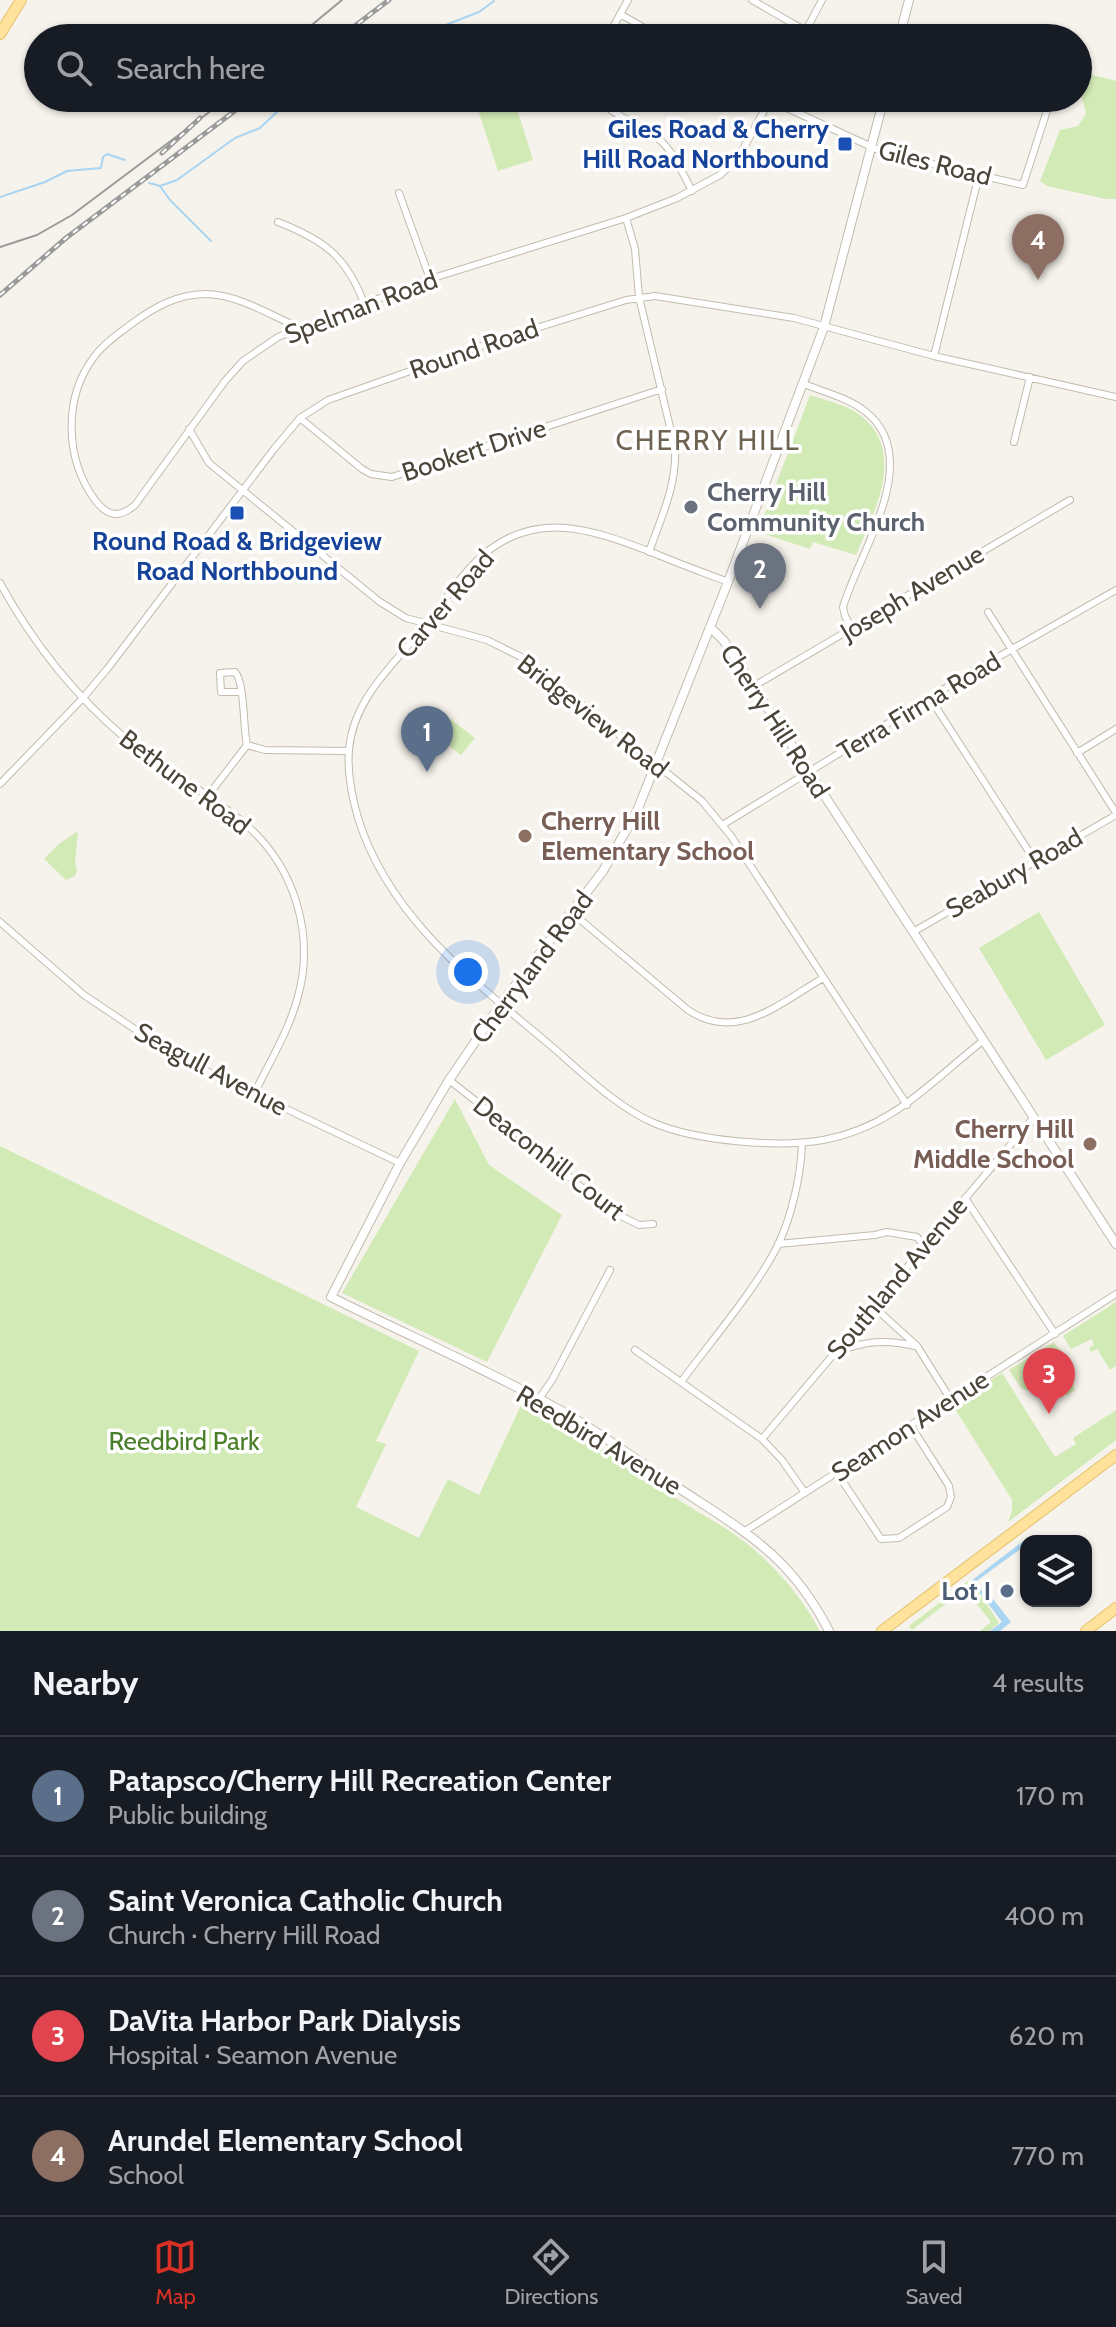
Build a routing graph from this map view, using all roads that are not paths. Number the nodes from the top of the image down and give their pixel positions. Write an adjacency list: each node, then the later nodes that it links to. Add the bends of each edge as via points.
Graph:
1 (21, 0): 12 (main road)
2 (628, 0): 6 (street)
3 (752, 0): 9 (street)
4 (822, 0): 10 (street)
5 (909, 0): 11 (street)
6 (620, 14): 7 (street); 8 (street)
7 (615, 24)
8 (638, 24)
9 (789, 24)
10 (809, 24)
11 (903, 24)
12 (0, 34)
13 (614, 112): 20 (street, via 661,141)
14 (762, 112): 20 (street, Spelman Road, via 738,158)
15 (796, 112): 18 (street, Giles Road)
16 (880, 112): 18 (street, Cherry Hill Road)
17 (1046, 112): 19 (street, Giles Road, via 1023,185)
18 (871, 149): 19 (street, Giles Road); 28 (street, Cherry Hill Road)
19 (979, 175): 29 (street)
20 (692, 191): 22 (street, Spelman Road)
21 (399, 193): 24 (street)
22 (626, 218): 24 (street, Spelman Road); 25 (street)
23 (278, 222): 26 (street, via 341,259)
24 (430, 279): 26 (street, Spelman Road)
25 (639, 297): 28 (street, Round Road, via 682,298); 32 (street); 34 (street, Round Road, via 430,363 328,400)
26 (364, 303): 27 (street, Spelman Road)
27 (298, 327): 35 (street, Spelman Road, via 243,361); 35 (street, Spelman Road, via 240,301 195,295 148,311 95,355 73,403 75,456 95,499 110,514 121,515 135,505)
28 (824, 327): 29 (street, Round Road); 31 (street, Cherry Hill Road)
29 (934, 356): 30 (street, Round Road)
30 (1030, 377): 33 (street, Round Road); 36 (street)
31 (804, 384): 40 (street, Cherry Hill Road); 46 (street, via 865,411 880,428 890,457 888,490 843,607)
32 (662, 389): 34 (street, Bookert Drive, via 392,477 362,469); 39 (street, via 676,463)
33 (1116, 397)
34 (300, 418): 37 (street, Round Road)
35 (189, 429): 37 (street, Bridgeview Road, via 209,463)
36 (1014, 442)
37 (243, 488): 44 (street, Bridgeview Road, via 380,602); 51 (street, Round Road)
38 (1070, 500): 46 (street, Joseph Avenue)
39 (649, 552): 40 (street, Carver Road); 44 (street, Carver Road, via 587,530 529,531 481,556)
40 (728, 582): 45 (street, Cherry Hill Road)
41 (0, 583): 51 (street, Bethune Road, via 35,642)
42 (1116, 590): 47 (street, Terra Firma Road)
43 (988, 612): 47 (street)
44 (426, 624): 54 (street, Carver Road, via 365,701); 56 (street, Bridgeview Road, via 487,640 523,658)
45 (710, 627): 48 (street, Cherry Hill Road); 56 (street, Cherryland Road)
46 (852, 629): 48 (street, Joseph Avenue)
47 (1012, 650): 50 (street, Terra Firma Road); 55 (street)
48 (754, 686): 57 (street, Cherry Hill Road)
49 (241, 692): 49 (street, via 238,674 220,673 221,692); 53 (street)
50 (930, 698): 57 (street, Terra Firma Road); 62 (street)
51 (82, 699): 58 (street, Round Road); 59 (street, Bethune Road, via 126,739)
52 (1116, 729): 55 (street)
53 (247, 745): 54 (street); 59 (street)
54 (349, 751): 67 (street, via 355,807 381,873 428,937)
55 (1077, 753): 60 (street)
56 (657, 765): 61 (street, Bridgeview Road); 63 (street, Cherryland Road, via 614,854)
57 (810, 773): 61 (street, Terra Firma Road); 65 (street, Cherry Hill Road)
58 (0, 784)
59 (207, 797): 70 (street, Bethune Road, via 271,851 291,884 301,921 304,960 297,1000)
60 (1116, 814): 62 (street, Seabury Road)
61 (724, 824): 66 (street, Bridgeview Road)
62 (1035, 861): 65 (street, Seabury Road)
63 (571, 912): 66 (street, via 688,1010 723,1024 763,1014); 67 (street, Cherryland Road)
64 (0, 922): 70 (street, Seagull Avenue, via 127,1025 175,1056)
65 (913, 932): 68 (street, Cherry Hill Road)
66 (823, 978): 71 (street, Bridgeview Road)
67 (501, 1004): 69 (street, Cherryland Road); 73 (street, via 618,1102 654,1123 697,1135)
68 (984, 1040): 71 (street); 72 (street, Cherry Hill Road)
69 (449, 1080): 74 (street, Cherryland Road); 76 (street, Deaconhill Court, via 607,1209 631,1223)
70 (254, 1094): 74 (street, Seagull Avenue)
71 (907, 1105): 73 (street, via 863,1129)
72 (1034, 1117): 75 (street, Southland Avenue); 78 (street, Cherry Hill Road)
73 (802, 1143): 77 (street)
74 (400, 1163): 82 (street, Cherryland Road)
75 (965, 1198): 79 (street, Southland Avenue); 84 (street)
76 (653, 1224)
77 (778, 1244): 79 (street, via 887,1232 917,1237); 88 (street)
78 (1116, 1244)
79 (924, 1246): 83 (street, Southland Avenue)
80 (610, 1270): 89 (street)
81 (1116, 1294): 84 (street, Seamon Avenue)
82 (331, 1297): 89 (street, Reedbird Avenue)
83 (873, 1306): 85 (street); 87 (street, Southland Avenue)
84 (1055, 1334): 90 (street, Seamon Avenue)
85 (917, 1346): 87 (street, via 870,1341); 90 (street)
86 (635, 1350): 88 (street)
87 (834, 1353): 92 (street, Southland Avenue)
88 (681, 1382): 92 (street)
89 (539, 1399): 96 (street, Reedbird Avenue)
90 (951, 1400): 91 (street, Seamon Avenue)
91 (911, 1426): 94 (street, Seamon Avenue); 94 (street, via 951,1497 947,1507 899,1538 877,1535)
92 (762, 1439): 95 (street)
93 (1116, 1455): 99 (main road)
94 (837, 1473): 95 (street, Seamon Avenue)
95 (805, 1493): 96 (street, Seamon Avenue)
96 (745, 1531): 98 (street, Reedbird Avenue, via 788,1568)
97 (1116, 1608): 100 (main road)
98 (829, 1631)
99 (882, 1631)
100 (1086, 1631)

